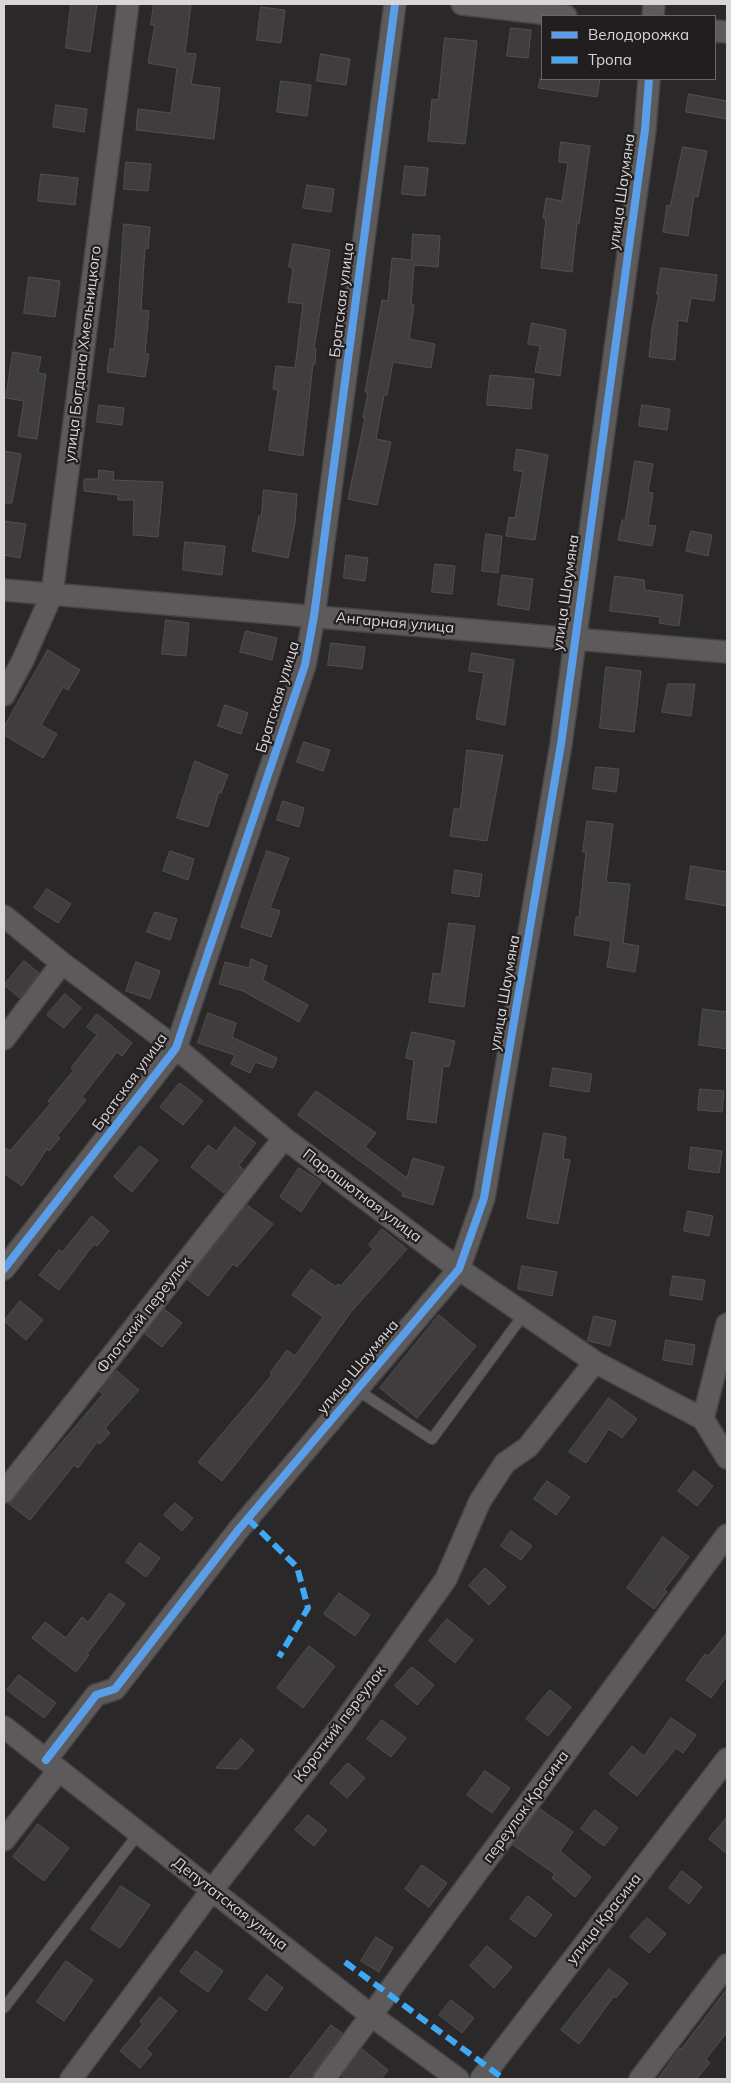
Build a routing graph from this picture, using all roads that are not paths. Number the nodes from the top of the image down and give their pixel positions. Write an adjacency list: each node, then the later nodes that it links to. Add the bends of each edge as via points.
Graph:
1 (128, 4): 7 (street, улица Богдана Хмельницкого)
2 (394, 4): 8 (street, Братская улица)
3 (462, 4): 4 (street)
4 (557, 15)
5 (649, 80): 9 (street, улица Шаумяна, via 645,130)
6 (4, 590): 7 (street, Ангарная улица)
7 (52, 594): 8 (street, Ангарная улица); 11 (street, улица Богдана Хмельницкого)
8 (314, 616): 9 (street, Ангарная улица); 15 (street, Братская улица, via 305,665)
9 (574, 639): 10 (street, Ангарная улица); 18 (street, улица Шаумяна, via 561,744 484,1198)
10 (727, 652)
11 (4, 695)
12 (4, 916): 13 (street, Парашютная улица)
13 (62, 963): 14 (street); 15 (street, Парашютная улица)
14 (4, 1039)
15 (176, 1048): 16 (street, Парашютная улица); 17 (street, Братская улица)
16 (284, 1138): 18 (street, Парашютная улица); 25 (street, Флотский переулок)
17 (4, 1269)
18 (459, 1269): 19 (street, Парашютная улица); 22 (street, улица Шаумяна)
19 (524, 1314): 21 (street, Парашютная улица); 22 (lane, via 432,1439)
20 (727, 1324): 23 (street)
21 (595, 1362): 23 (street, Парашютная улица); 32 (street, Короткий переулок, via 528,1447 505,1463 480,1501 446,1579 341,1726)
22 (357, 1390): 29 (street, улица Шаумяна, via 239,1529 115,1689 96,1695)
23 (703, 1419): 24 (street)
24 (727, 1458)
25 (4, 1492)
26 (727, 1535): 35 (street, переулок Красина)
27 (4, 1727): 29 (street, Депутатская улица)
28 (727, 1759): 39 (street, улица Красина)
29 (52, 1765): 30 (street, Депутатская улица); 31 (street, улица Шаумяна)
30 (139, 1833): 32 (street, Депутатская улица); 34 (lane)
31 (4, 1840)
32 (212, 1890): 35 (street, Депутатская улица); 36 (street, Короткий переулок)
33 (727, 1965): 40 (street)
34 (4, 2008)
35 (372, 2016): 37 (street, переулок Красина); 38 (street, Депутатская улица)
36 (71, 2079)
37 (324, 2079)
38 (458, 2079)
39 (481, 2079)
40 (640, 2079)

